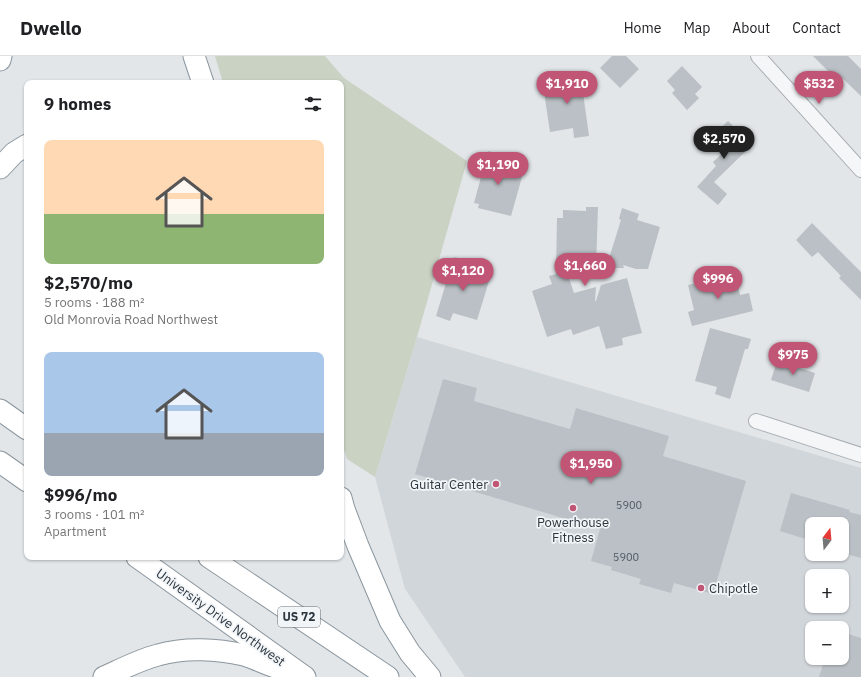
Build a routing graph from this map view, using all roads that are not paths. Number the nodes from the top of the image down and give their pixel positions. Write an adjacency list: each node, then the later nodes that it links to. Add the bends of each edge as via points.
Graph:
1 (1, 56): 4 (highway)
2 (194, 56): 5 (highway)
3 (758, 56): 8 (street)
4 (0, 60)
5 (202, 80)
6 (24, 147): 7 (highway)
7 (0, 168)
8 (861, 170)
9 (0, 404): 11 (highway)
10 (0, 410): 13 (highway)
11 (24, 413)
12 (756, 421): 14 (street)
13 (24, 427)
14 (861, 455)
15 (0, 462): 16 (highway)
16 (24, 478)
17 (344, 508): 23 (highway, via 390,621 410,653)
18 (141, 560): 20 (highway, University Drive Northwest)
19 (214, 560): 22 (highway, US 72)
20 (302, 675): 21 (highway, via 274,668 245,656 215,650 188,650 160,654)
21 (104, 677)
22 (388, 677)
23 (430, 677)

